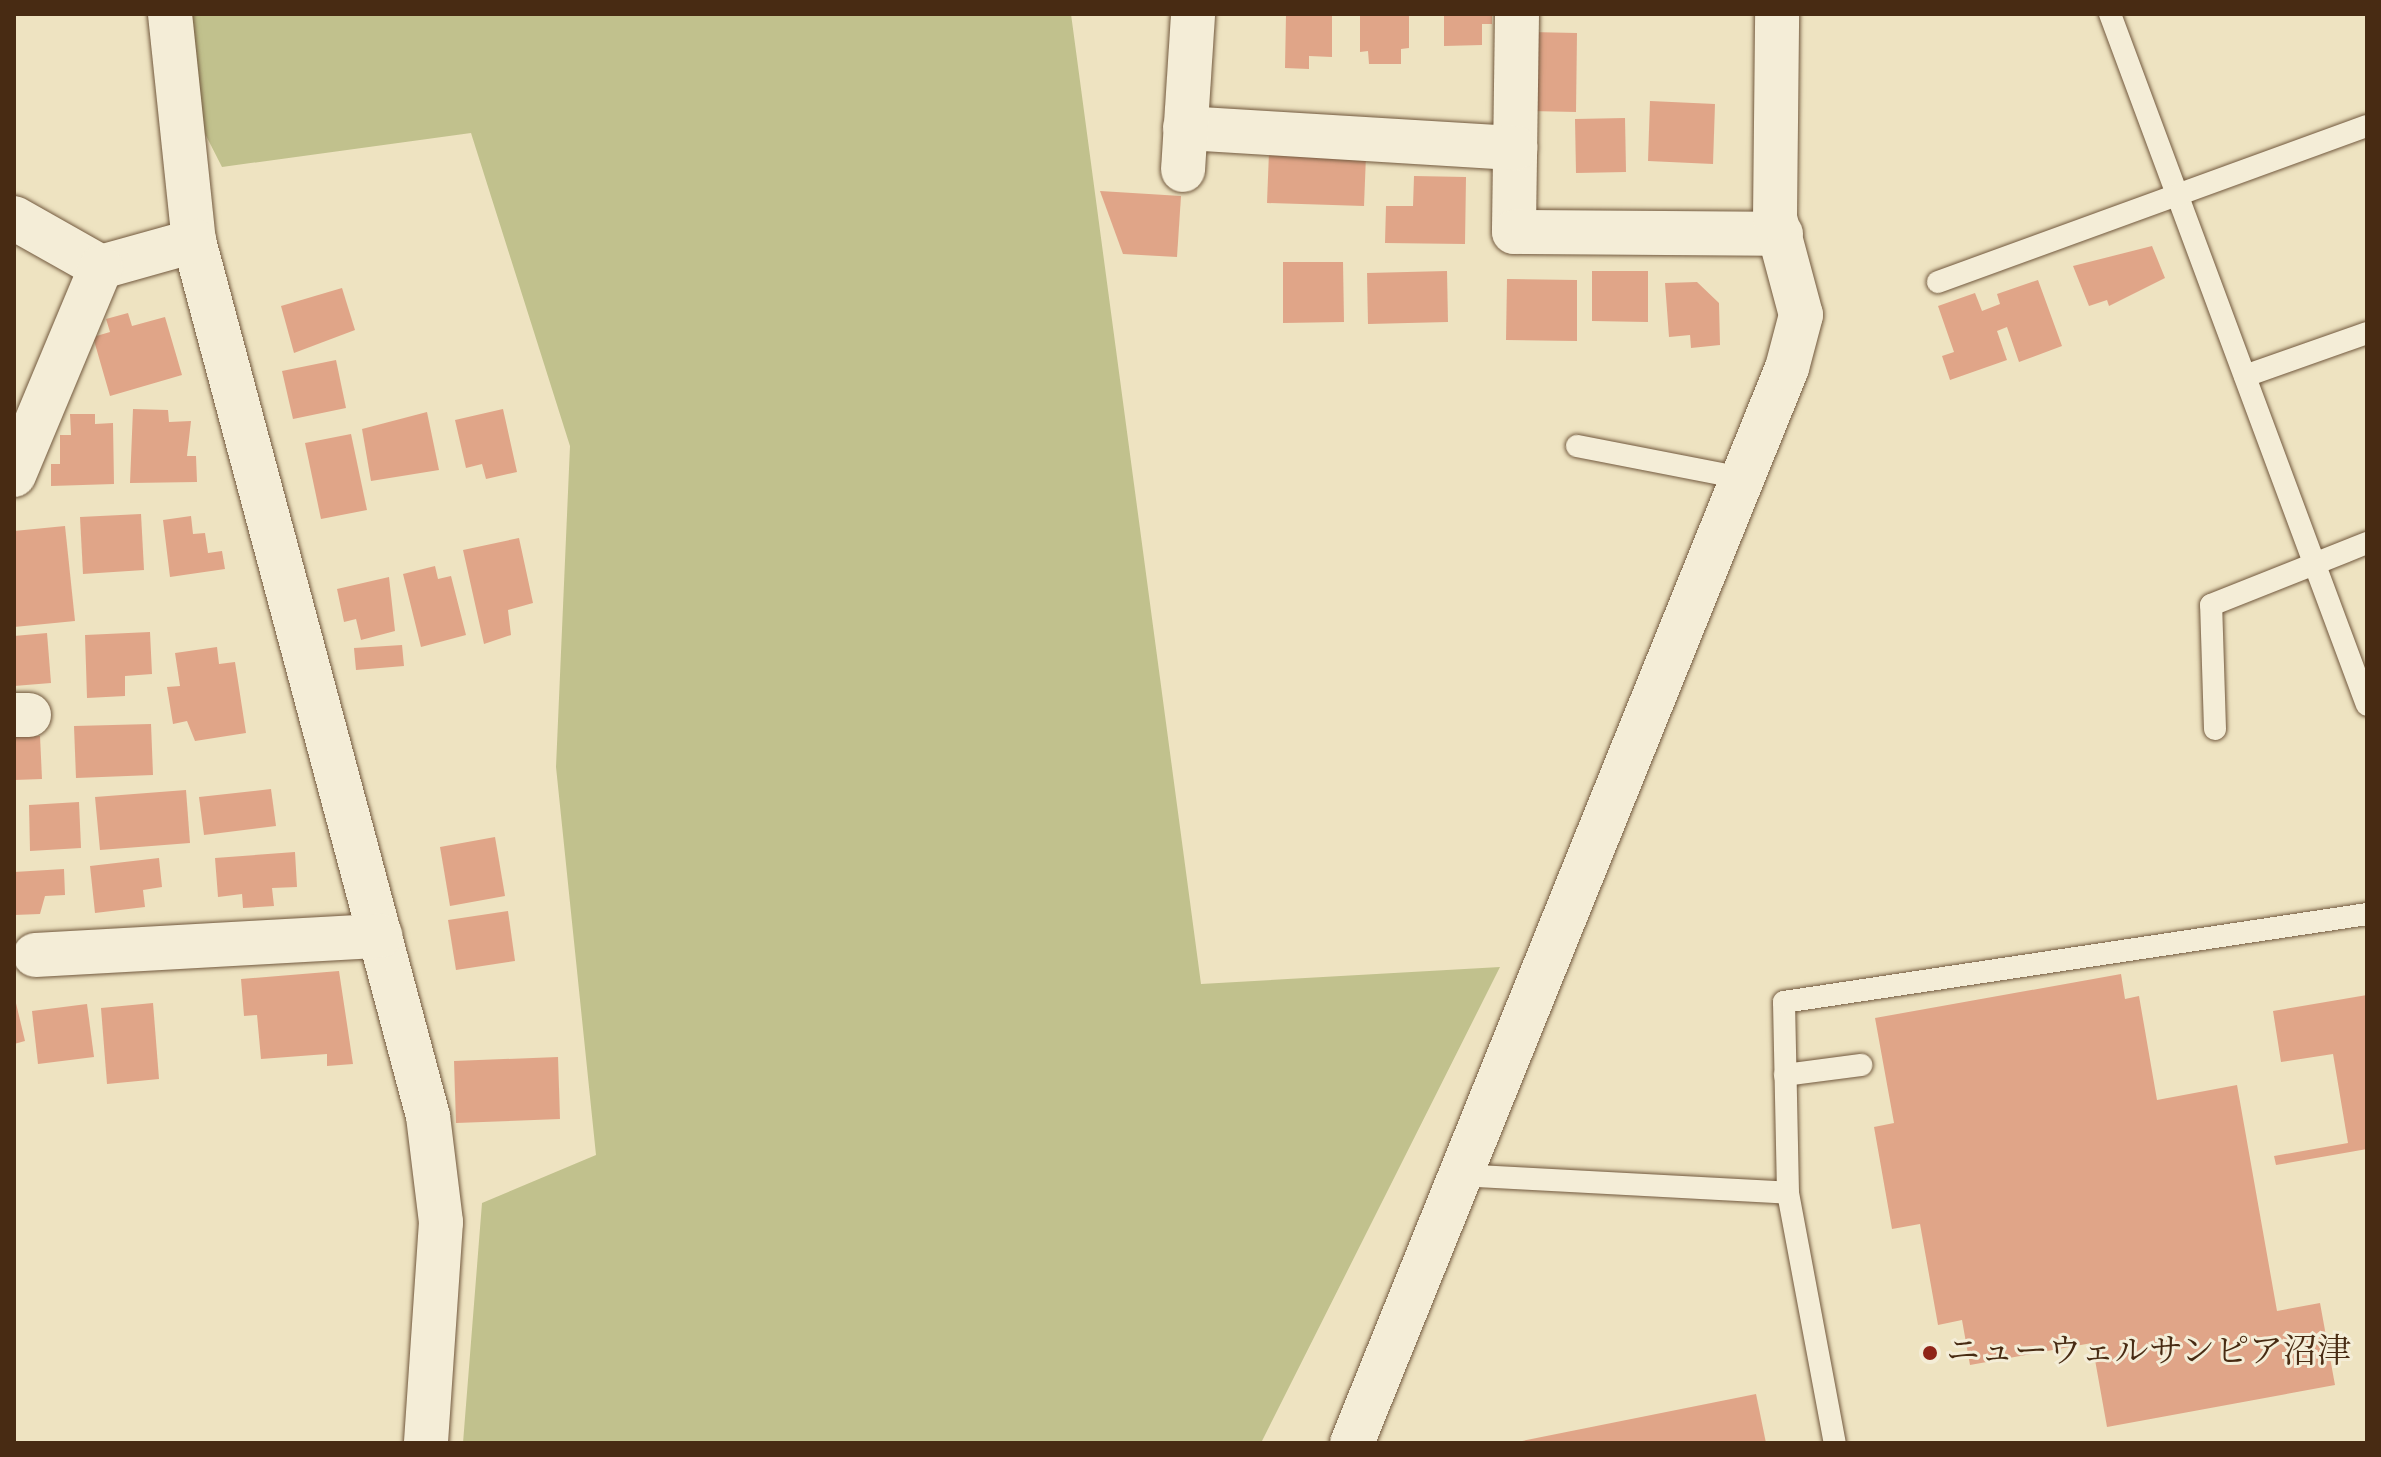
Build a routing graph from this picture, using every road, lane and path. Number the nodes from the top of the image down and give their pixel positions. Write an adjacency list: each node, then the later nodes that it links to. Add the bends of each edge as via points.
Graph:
1 (170, 14): 11 (street)
2 (1193, 14): 7 (street, via 1184,149)
3 (1517, 14): 7 (street)
4 (1777, 14): 10 (street, via 1774,193)
5 (2110, 14): 8 (lane)
6 (2367, 126): 8 (lane)
7 (1515, 148): 10 (street, via 1514,232)
8 (2177, 195): 13 (lane); 15 (lane)
9 (14, 218): 12 (street)
10 (1781, 234): 18 (street, via 1801,315)
11 (194, 241): 12 (street); 24 (street)
12 (101, 267): 17 (street)
13 (1938, 282)
14 (2367, 333): 15 (lane)
15 (2245, 376): 20 (lane)
16 (1577, 446): 18 (lane)
17 (14, 475)
18 (1742, 478): 28 (street)
19 (2367, 543): 20 (lane)
20 (2314, 563): 21 (lane); 22 (lane, via 2211,605)
21 (2367, 705)
22 (2215, 729)
23 (2367, 914): 27 (lane, via 1784,1002)
24 (380, 936): 25 (street); 30 (street, via 428,1116 441,1222)
25 (35, 955)
26 (1861, 1065): 27 (lane)
27 (1785, 1075): 29 (lane)
28 (1460, 1175): 29 (lane); 31 (street)
29 (1788, 1193): 32 (lane)
30 (426, 1443)
31 (1352, 1443)
32 (1835, 1443)

